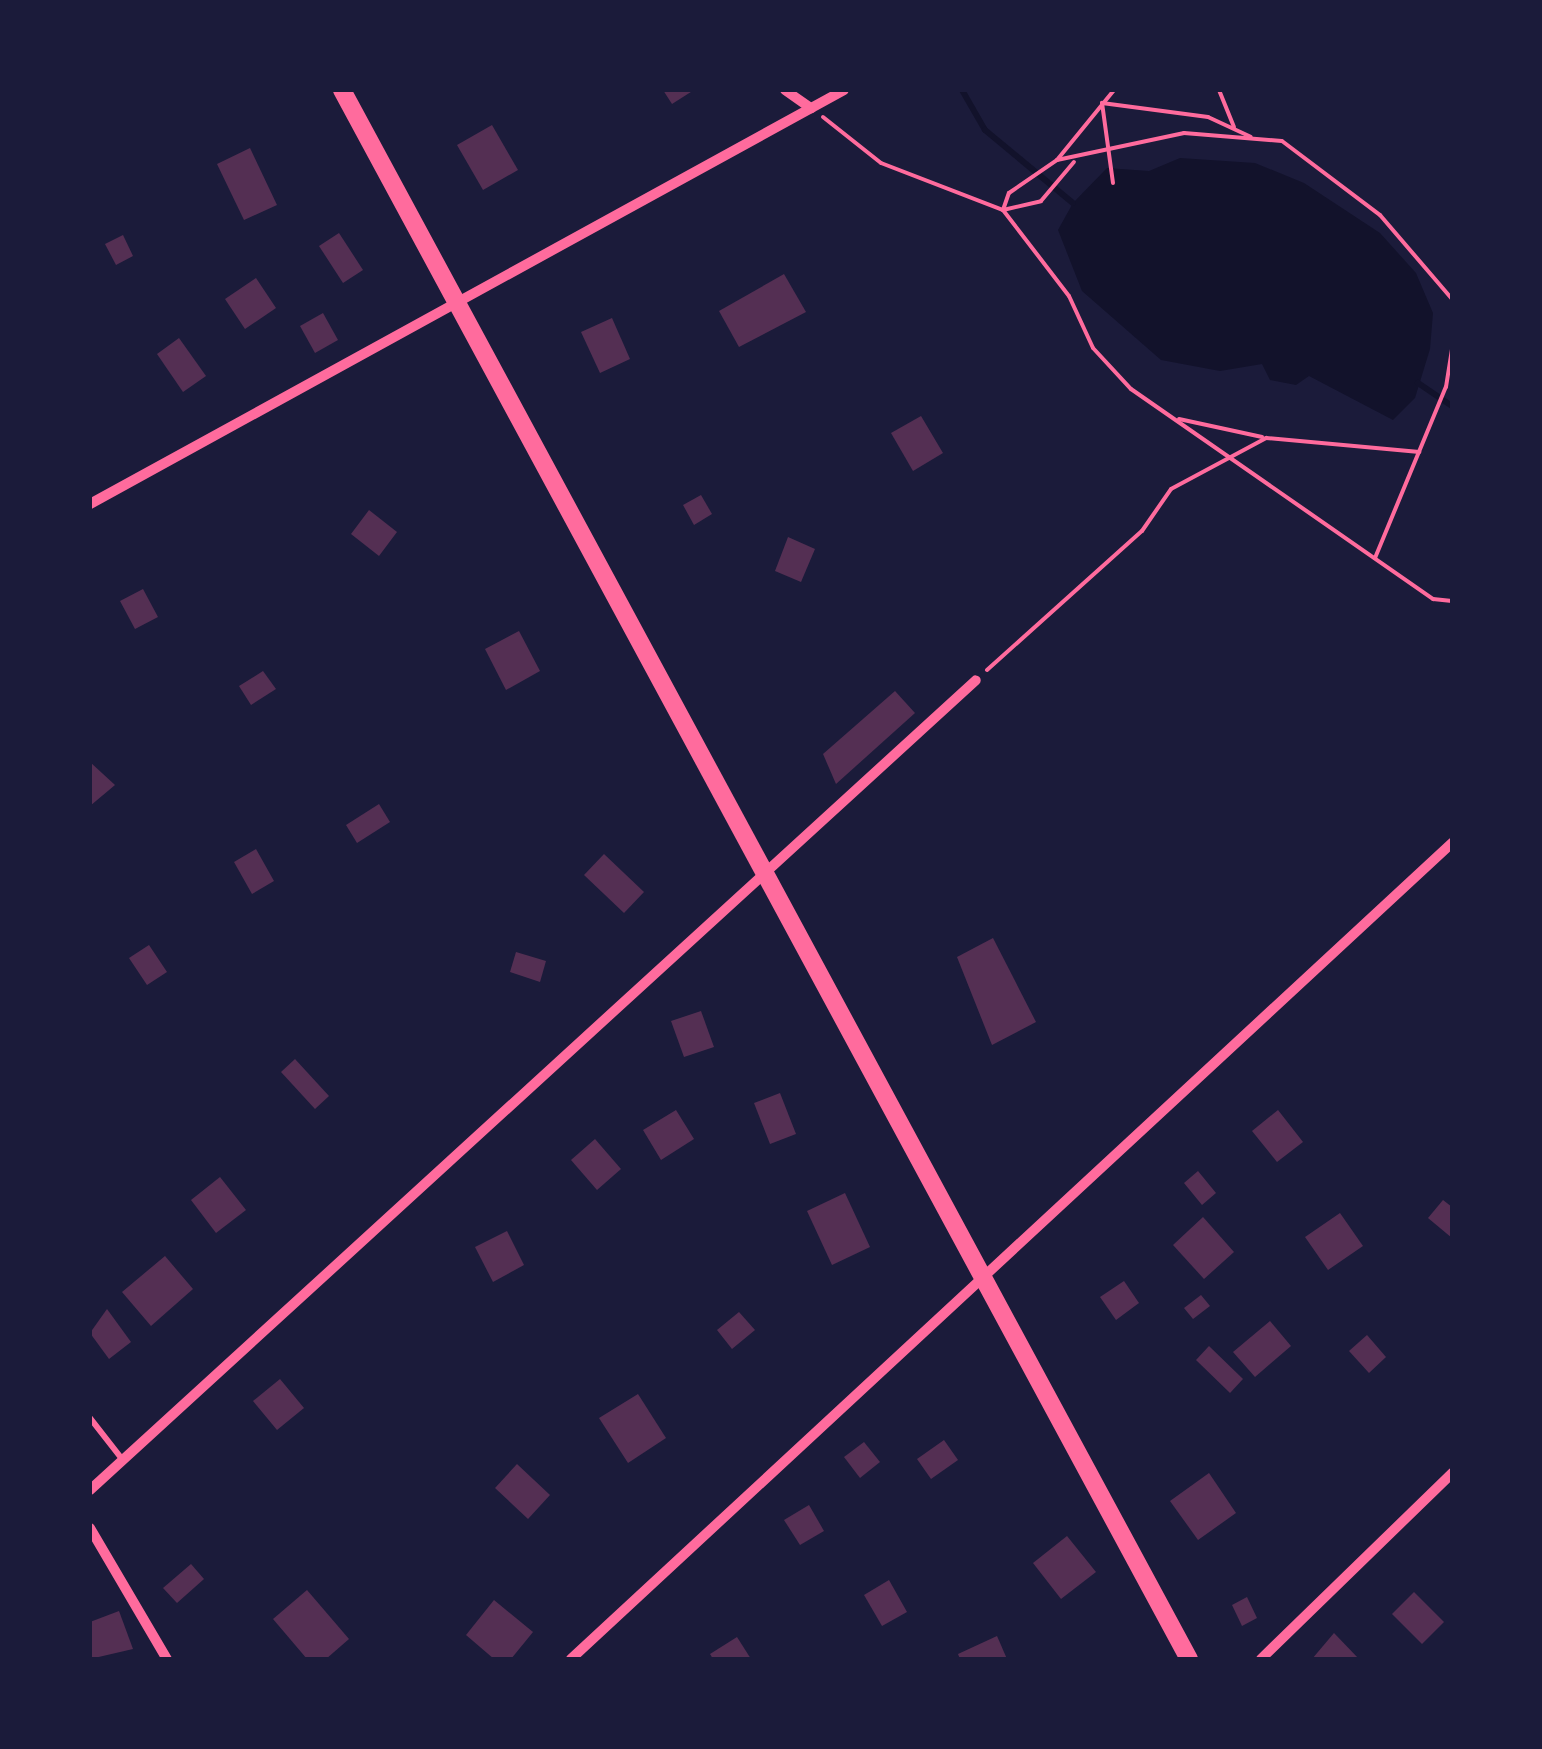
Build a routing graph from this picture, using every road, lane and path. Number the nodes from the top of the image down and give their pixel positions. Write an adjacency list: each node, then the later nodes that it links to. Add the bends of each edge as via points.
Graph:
1 (342, 90): 16 (main road)
2 (785, 90): 7 (street)
3 (844, 90): 7 (street)
4 (1114, 90): 6 (path)
5 (1219, 90): 8 (path)
6 (1102, 103): 8 (path, via 1208,117); 10 (path); 11 (path)
7 (811, 108): 14 (path, via 881,164); 16 (street)
8 (1235, 130): 9 (path)
9 (1253, 138): 10 (path, via 1184,133); 15 (path, via 1282,141 1380,215)
10 (1110, 150): 12 (path); 13 (path)
11 (1057, 160): 12 (path); 14 (path, via 1009,192)
12 (1075, 162): 14 (path, via 1041,201)
13 (1113, 183)
14 (1003, 210): 18 (path, via 1069,296 1093,348)
15 (1452, 299)
16 (458, 302): 22 (street); 27 (main road)
17 (1452, 349): 20 (path, via 1446,387)
18 (1174, 418): 19 (path); 21 (path)
19 (1266, 438): 20 (path); 21 (path)
20 (1419, 452): 23 (path)
21 (1234, 455): 23 (path); 25 (path, via 1171,489 1142,532)
22 (90, 504)
23 (1375, 558): 24 (path, via 1433,599)
24 (1452, 601)
25 (976, 680): 27 (street)
26 (1452, 843): 28 (street)
27 (760, 873): 28 (main road); 30 (street)
28 (982, 1280): 35 (street); 36 (main road)
29 (90, 1418): 30 (lane)
30 (122, 1460): 32 (street)
31 (1452, 1473): 37 (street)
32 (90, 1490)
33 (90, 1528): 34 (street)
34 (167, 1659)
35 (572, 1659)
36 (1189, 1659)
37 (1260, 1659)

